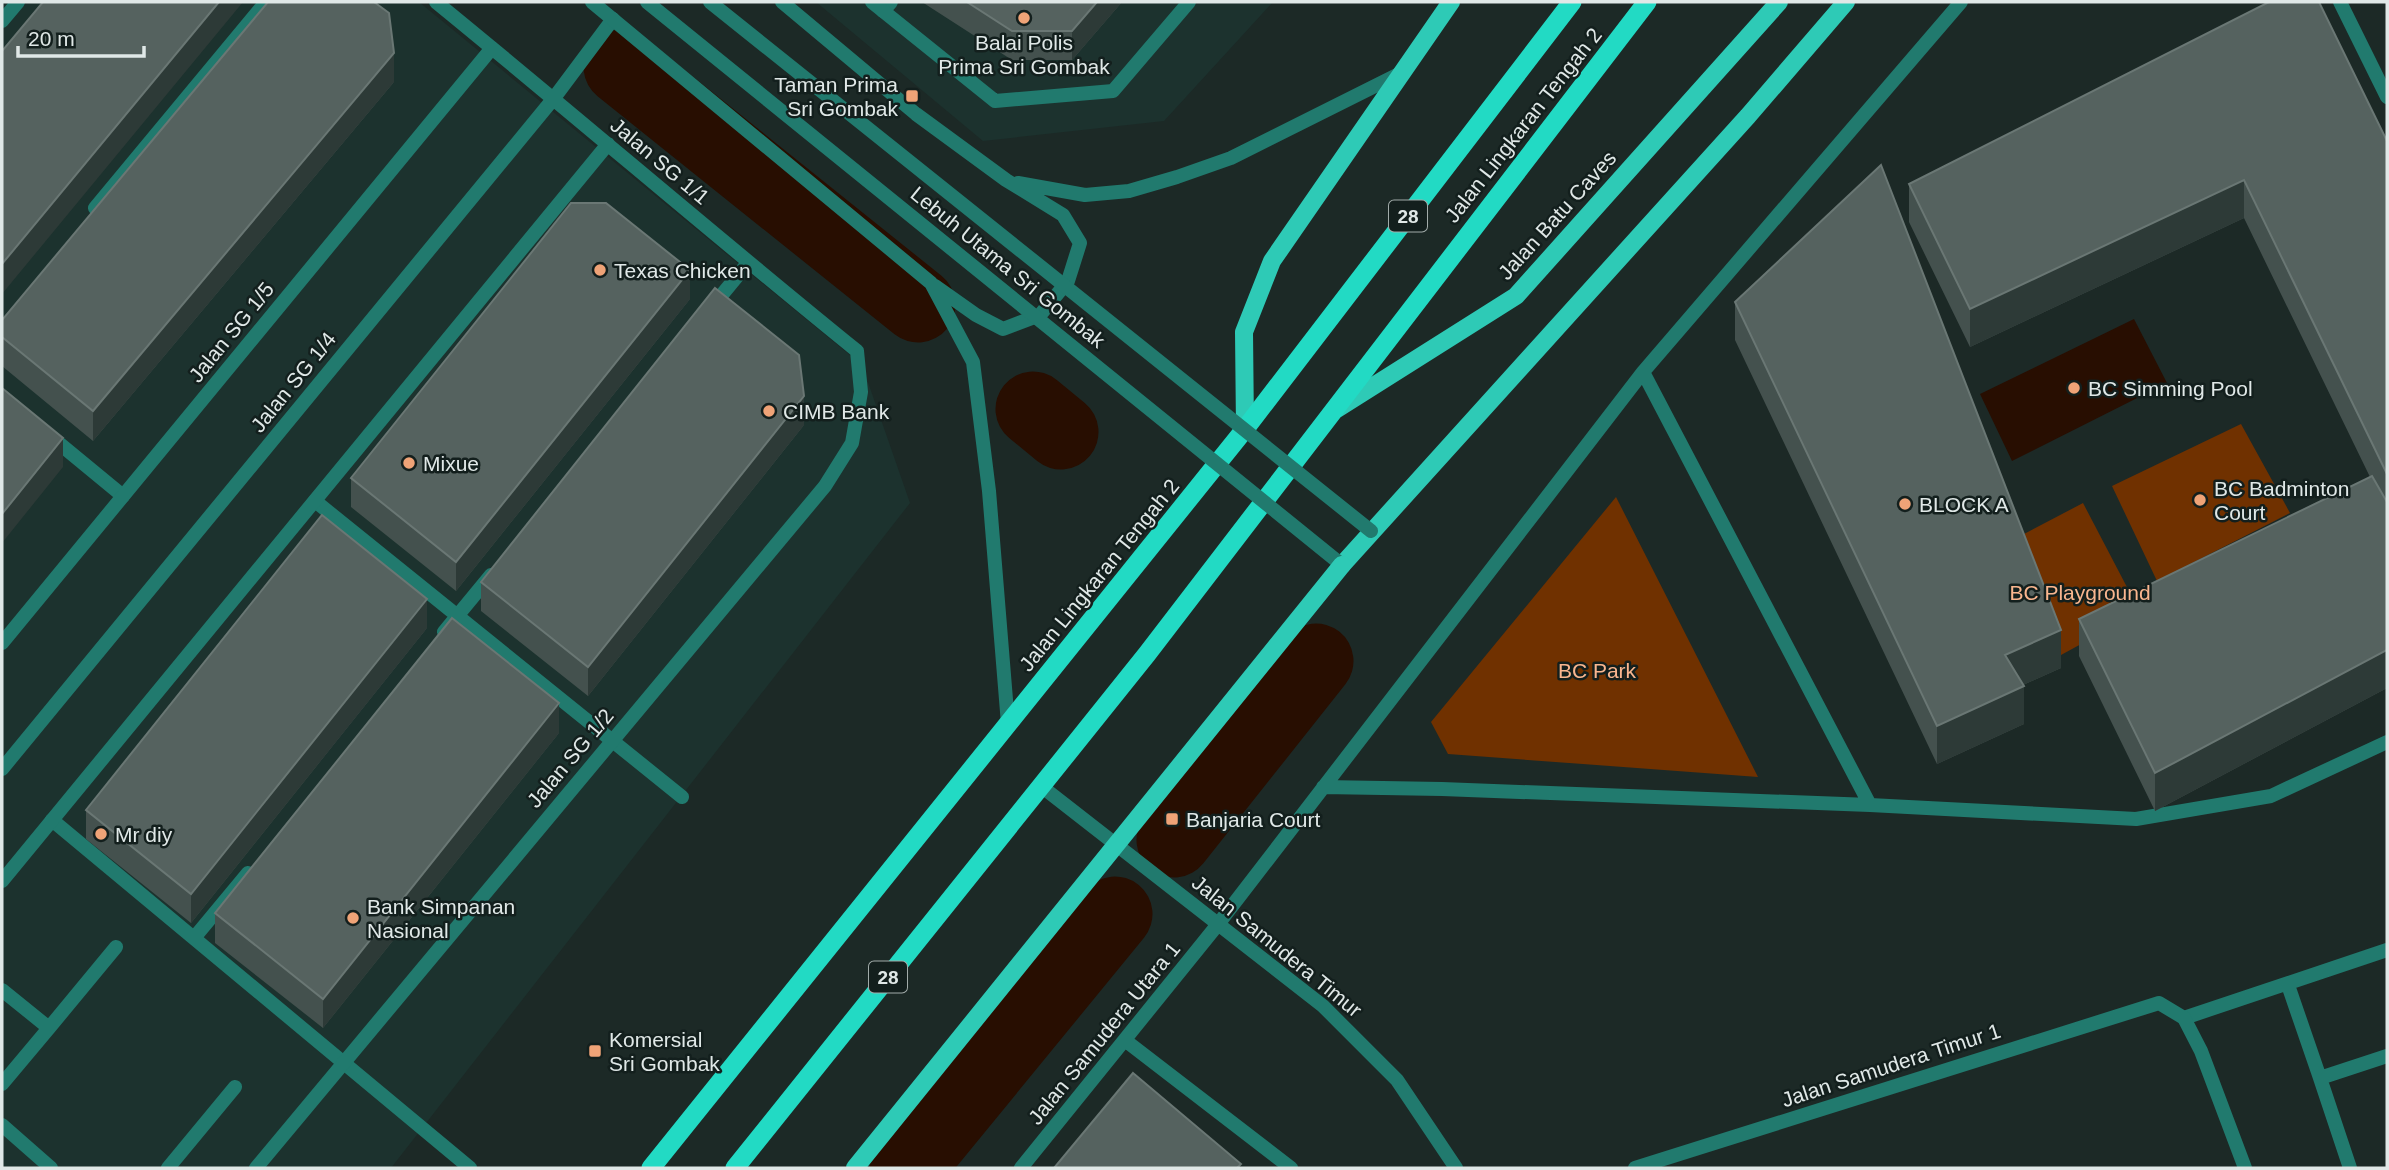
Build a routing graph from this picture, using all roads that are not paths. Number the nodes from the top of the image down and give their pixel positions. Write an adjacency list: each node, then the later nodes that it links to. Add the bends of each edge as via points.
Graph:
1 (18, 2): 18 (street)
2 (266, 2): 25 (street)
3 (436, 2): 19 (street, Jalan SG 1/1)
4 (592, 2): 17 (street)
5 (647, 2): 38 (street, Lebuh Utama Sri Gombak, bridge)
6 (710, 2): 36 (street, Lebuh Utama Sri Gombak, bridge)
7 (782, 2): 24 (street, via 916,114)
8 (1189, 2): 16 (street, via 1113,91 995,100)
9 (1451, 2): 20 (main road)
10 (1572, 2): 33 (highway, Jalan Lingkaran Tengah 2 / 28)
11 (1647, 2): 31 (highway, Jalan Lingkaran Tengah 2 / 28)
12 (1779, 2): 31 (main road, Jalan Batu Caves, via 1516,296)
13 (1846, 2): 36 (main road)
14 (1961, 2): 30 (street, Jalan Samudera Utara 1)
15 (2340, 2): 21 (street)
16 (882, 5)
17 (613, 19): 22 (street, Jalan SG 1/4); 27 (street)
18 (2, 22)
19 (492, 48): 22 (street, Jalan SG 1/1); 34 (street, Jalan SG 1/5)
20 (1401, 73): 24 (street, via 1231,158 1129,191 1085,195); 33 (main road, via 1272,261 1244,332)
21 (2387, 97)
22 (554, 98): 23 (street, Jalan SG 1/1); 45 (street, Jalan SG 1/4)
23 (608, 144): 26 (street, Jalan SG 1/1); 35 (street)
24 (1006, 180): 27 (street, via 1063,215 1080,243 1068,281 1040,315 1003,329)
25 (90, 215)
26 (748, 263): 28 (street); 29 (street, Jalan SG 1/1)
27 (931, 283): 42 (street, via 973,362 989,491)
28 (704, 316)
29 (857, 351): 43 (street, Jalan SG 1/2, via 861,392 852,443 825,486)
30 (1643, 372): 47 (street, Jalan Samudera Utara 1); 49 (street)
31 (1331, 413): 46 (highway, Jalan Lingkaran Tengah 2 / 28)
32 (42, 429): 34 (street)
33 (1245, 429): 42 (highway, Jalan Lingkaran Tengah 2 / 28)
34 (123, 496): 40 (street, Jalan SG 1/5)
35 (315, 500): 39 (street); 50 (street)
36 (1371, 531): 38 (main road)
37 (502, 562): 39 (street)
38 (1342, 565): 74 (main road, bridge)
39 (458, 616): 41 (street); 43 (street)
40 (2, 643)
41 (432, 648)
42 (1008, 724): 72 (highway, Jalan Lingkaran Tengah 2 / 28)
43 (612, 741): 48 (street); 63 (street, Jalan SG 1/2)
44 (2387, 743): 49 (street, via 2271,796 2136,819)
45 (2, 769)
46 (1041, 786): 53 (street, Jalan Samudera Timur); 73 (highway, Jalan Lingkaran Tengah 2 / 28)
47 (1323, 787): 49 (street); 53 (street, Jalan Samudera Utara 1)
48 (682, 797)
49 (1870, 805)
50 (52, 820): 52 (street); 54 (street)
51 (256, 863): 54 (street)
52 (2, 881)
53 (1219, 923): 61 (street, Jalan Samudera Utara 1); 77 (street, Jalan Samudera Timur, via 1323,1006 1397,1080)
54 (194, 938): 63 (street)
55 (116, 947): 60 (street)
56 (2387, 950): 57 (street)
57 (2287, 985): 59 (street); 64 (street)
58 (2, 990): 60 (street)
59 (2184, 1018): 78 (street, Jalan Samudera Timur 1, via 2160,1003); 79 (street)
60 (49, 1028): 65 (street)
61 (1126, 1041): 75 (street, Jalan Samudera Utara 1); 76 (street)
62 (2387, 1056): 64 (street)
63 (343, 1064): 70 (street, Jalan SG 1/2); 71 (street)
64 (2320, 1078): 80 (street)
65 (2, 1084)
66 (235, 1087): 69 (street)
67 (2, 1125): 68 (street)
68 (51, 1168)
69 (168, 1168)
70 (256, 1168)
71 (470, 1168)
72 (651, 1168)
73 (735, 1168)
74 (855, 1168)
75 (1021, 1168)
76 (1290, 1168)
77 (1456, 1168)
78 (1635, 1168)
79 (2245, 1168)
80 (2350, 1168)

